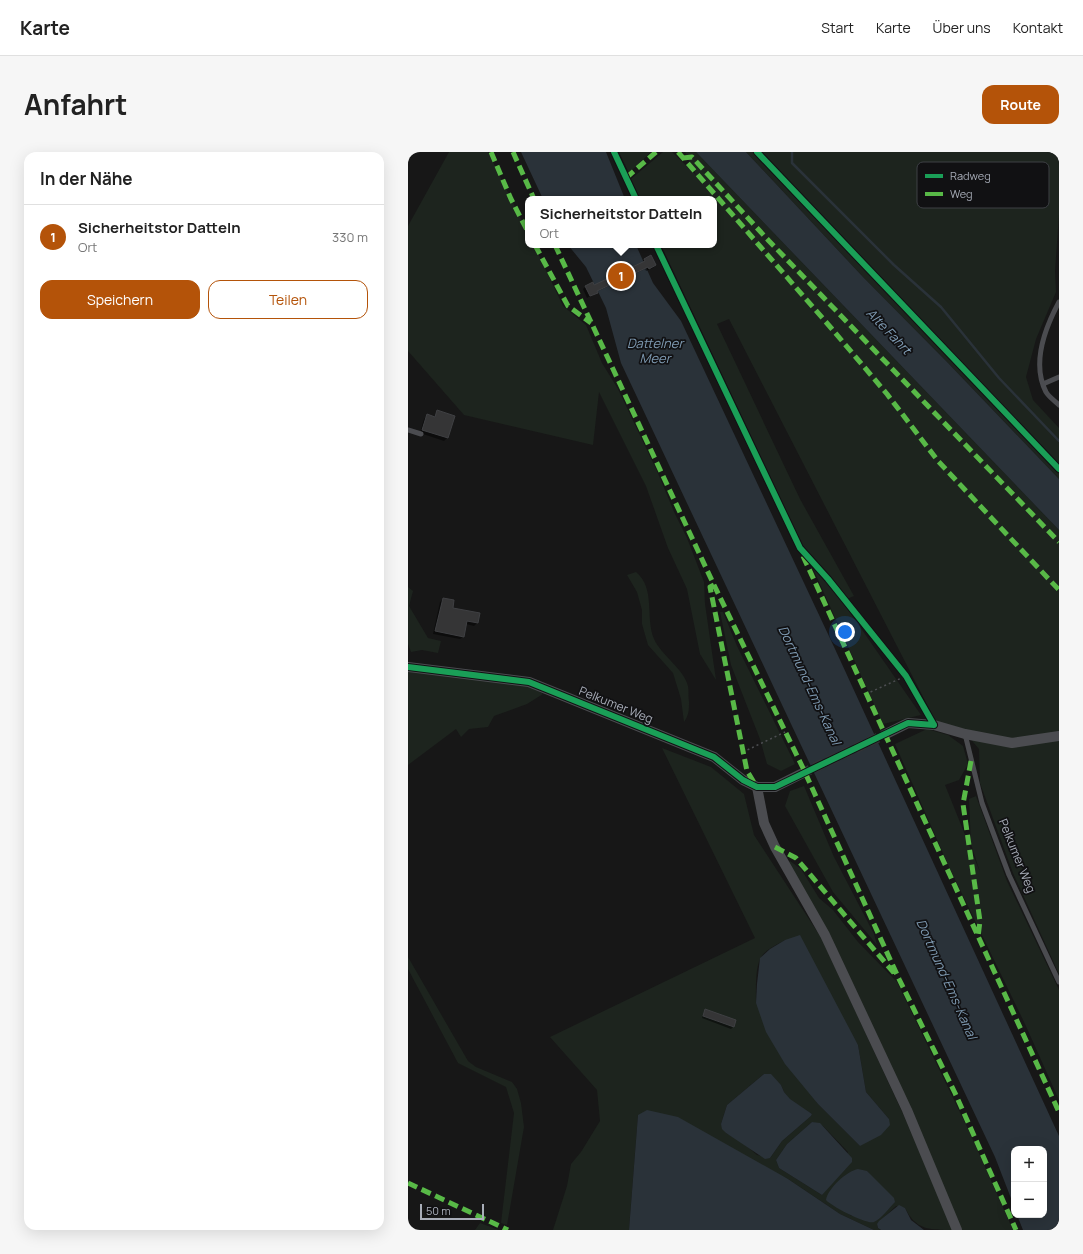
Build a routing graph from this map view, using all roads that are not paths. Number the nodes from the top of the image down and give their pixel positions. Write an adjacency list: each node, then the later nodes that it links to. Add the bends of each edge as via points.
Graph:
1 (1059, 302): 3 (lane, via 1042,342)
2 (1059, 377): 3 (lane)
3 (1043, 384): 4 (lane, via 1047,393)
4 (1059, 405)
5 (408, 430): 6 (lane)
6 (421, 434)
7 (408, 667): 12 (street, Pelkumer Weg, via 529,682 714,757 743,780)
8 (888, 733): 9 (street, via 908,723 934,725)
9 (965, 734): 10 (street, via 1012,743); 13 (lane, Pelkumer Weg, via 982,802 1006,868)
10 (1059, 736)
11 (801, 774): 12 (street, via 775,787)
12 (757, 787): 14 (street, via 767,829 775,847 825,935 907,1110)
13 (1059, 982)
14 (957, 1230)

